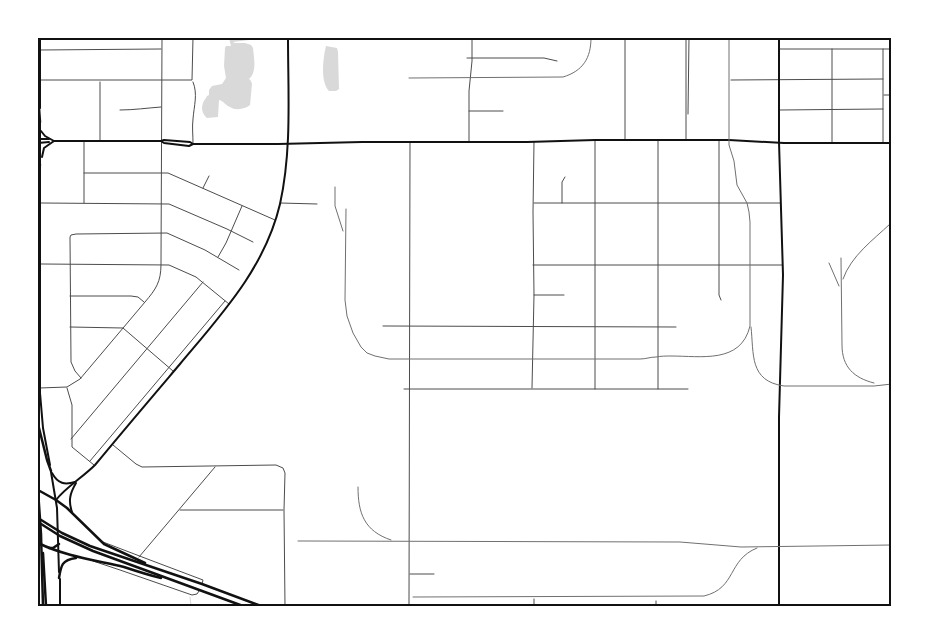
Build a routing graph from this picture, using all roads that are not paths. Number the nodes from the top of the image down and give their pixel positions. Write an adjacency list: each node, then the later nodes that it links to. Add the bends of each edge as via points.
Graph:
1 (40, 38): 14 (main road)
2 (162, 38): 9 (street)
3 (193, 38): 25 (street)
4 (288, 38): 57 (main road)
5 (472, 38): 16 (street)
6 (625, 38): 40 (street)
7 (687, 38): 36 (street); 42 (street)
8 (779, 38): 10 (main road)
9 (162, 49): 14 (street); 23 (street)
10 (779, 49): 11 (street); 18 (main road)
11 (832, 49): 12 (street); 19 (street)
12 (883, 49): 13 (street); 20 (street)
13 (892, 49)
14 (40, 50): 21 (main road)
15 (467, 58): 16 (street)
16 (472, 58): 17 (street, via 544,58); 35 (street)
17 (557, 61)
18 (779, 79): 19 (street); 24 (street); 34 (main road)
19 (832, 79): 20 (street); 30 (street)
20 (883, 79): 27 (street)
21 (40, 80): 22 (street); 37 (main road)
22 (100, 80): 23 (street); 47 (street)
23 (162, 80): 25 (street); 29 (street)
24 (731, 80)
25 (193, 81): 56 (street, via 196,99)
26 (38, 94): 37 (highway)
27 (883, 95): 28 (street); 31 (street)
28 (892, 95)
29 (162, 107): 32 (street); 48 (street)
30 (832, 109): 31 (street); 34 (street); 54 (street)
31 (883, 109): 55 (street)
32 (120, 110)
33 (503, 110): 35 (street)
34 (779, 110): 52 (main road)
35 (469, 111): 50 (street)
36 (688, 114)
37 (40, 122): 38 (main road)
38 (40, 129): 44 (main road); 45 (main road)
39 (595, 140): 40 (main road); 51 (main road); 71 (street)
40 (625, 140): 41 (main road)
41 (658, 140): 42 (main road); 72 (street)
42 (686, 140): 43 (main road)
43 (719, 140): 52 (main road); 73 (street)
44 (39, 141): 45 (main road); 58 (main road)
45 (52, 141): 46 (main road); 58 (main road, via 43,149)
46 (84, 141): 47 (main road); 59 (street)
47 (100, 141): 48 (main road)
48 (161, 141): 56 (main road); 60 (street)
49 (410, 142): 50 (main road); 57 (main road); 100 (street)
50 (469, 142): 51 (main road)
51 (534, 142): 69 (street)
52 (779, 142): 54 (main road); 74 (main road)
53 (892, 142): 55 (main road)
54 (832, 143): 55 (main road)
55 (883, 143)
56 (193, 144): 57 (main road)
57 (288, 144): 68 (main road)
58 (40, 163): 63 (highway); 65 (main road)
59 (84, 173): 60 (street); 66 (street)
60 (162, 173): 64 (street); 67 (street)
61 (209, 176): 64 (street)
62 (564, 177): 70 (street)
63 (38, 187)
64 (203, 188): 76 (street)
65 (40, 203): 66 (street); 82 (main road)
66 (84, 203): 67 (street)
67 (162, 203): 78 (street); 79 (street)
68 (280, 203): 75 (street); 77 (main road)
69 (534, 203): 70 (street); 85 (street)
70 (562, 203): 71 (street)
71 (596, 203): 72 (street); 87 (street)
72 (658, 203): 73 (street); 88 (street)
73 (719, 203): 74 (street); 86 (street)
74 (781, 203): 89 (main road)
75 (317, 204)
76 (243, 206): 77 (street); 78 (street)
77 (275, 220): 98 (main road, via 254,268)
78 (231, 231): 80 (street); 81 (street)
79 (162, 233): 81 (street); 83 (street, via 71,235); 84 (street)
80 (253, 242)
81 (218, 257): 90 (street)
82 (40, 264): 83 (street); 112 (main road)
83 (70, 264): 84 (street); 94 (street)
84 (161, 264): 91 (street, via 173,266); 97 (street, via 161,276)
85 (533, 264): 87 (street); 92 (street)
86 (719, 264): 88 (street); 89 (street); 96 (street)
87 (596, 265): 88 (street); 103 (street)
88 (658, 265): 104 (street)
89 (782, 265): 160 (main road)
90 (239, 270)
91 (204, 282): 95 (street); 107 (street)
92 (534, 295): 93 (street); 101 (street)
93 (564, 295)
94 (70, 296): 97 (street, via 132,296); 105 (street)
95 (225, 300): 98 (street); 108 (street)
96 (721, 300)
97 (145, 302): 106 (street)
98 (230, 304): 109 (main road)
99 (383, 326): 100 (street)
100 (410, 326): 101 (street); 114 (street)
101 (533, 326): 103 (street); 115 (street)
102 (676, 326): 104 (street)
103 (595, 327): 104 (street); 116 (street)
104 (658, 327): 117 (street)
105 (70, 328): 106 (street); 110 (street, via 71,362)
106 (122, 328): 107 (street); 110 (street)
107 (147, 349): 108 (street); 120 (street)
108 (169, 367): 109 (street); 122 (street)
109 (174, 371): 121 (main road)
110 (81, 378): 111 (street)
111 (67, 387): 112 (street); 120 (street, via 71,399)
112 (40, 388): 125 (main road, via 41,417)
113 (404, 389): 114 (street)
114 (410, 389): 115 (street); 144 (street)
115 (532, 389): 116 (street)
116 (595, 389): 117 (street)
117 (658, 389): 118 (street)
118 (688, 389)
119 (38, 424): 125 (highway)
120 (71, 439): 122 (street, via 72,447)
121 (112, 444): 123 (main road); 124 (street, via 142,467)
122 (90, 461): 123 (street)
123 (95, 466): 126 (main road)
124 (216, 466): 129 (street); 130 (street, via 283,468)
125 (51, 471): 126 (main road, via 54,478 62,483); 128 (main road)
126 (78, 482): 128 (main road); 131 (main road, via 70,498)
127 (38, 490): 128 (highway); 152 (highway)
128 (56, 500): 131 (highway); 137 (main road)
129 (178, 510): 130 (street); 140 (street)
130 (284, 510): 156 (street)
131 (74, 514): 135 (highway)
132 (38, 518): 134 (highway)
133 (38, 522): 134 (highway)
134 (73, 540): 143 (highway); 147 (highway)
135 (100, 540): 140 (street); 143 (highway)
136 (38, 543): 138 (highway)
137 (58, 544): 138 (highway); 139 (main road)
138 (48, 548): 139 (highway)
139 (59, 552): 141 (highway); 146 (main road)
140 (139, 556): 148 (street, via 203,580)
141 (77, 557): 142 (highway); 146 (highway, via 63,564)
142 (92, 561): 147 (highway); 149 (street, via 192,595)
143 (155, 568): 148 (highway)
144 (409, 574): 145 (street); 157 (street)
145 (434, 574)
146 (60, 578): 153 (main road)
147 (177, 583): 149 (highway)
148 (202, 584): 149 (highway); 155 (highway)
149 (198, 591): 154 (highway)
150 (534, 598): 158 (street)
151 (656, 600): 159 (street)
152 (45, 606)
153 (60, 606)
154 (243, 606)
155 (261, 606)
156 (284, 606)
157 (409, 606)
158 (534, 606)
159 (656, 606)
160 (779, 606)

